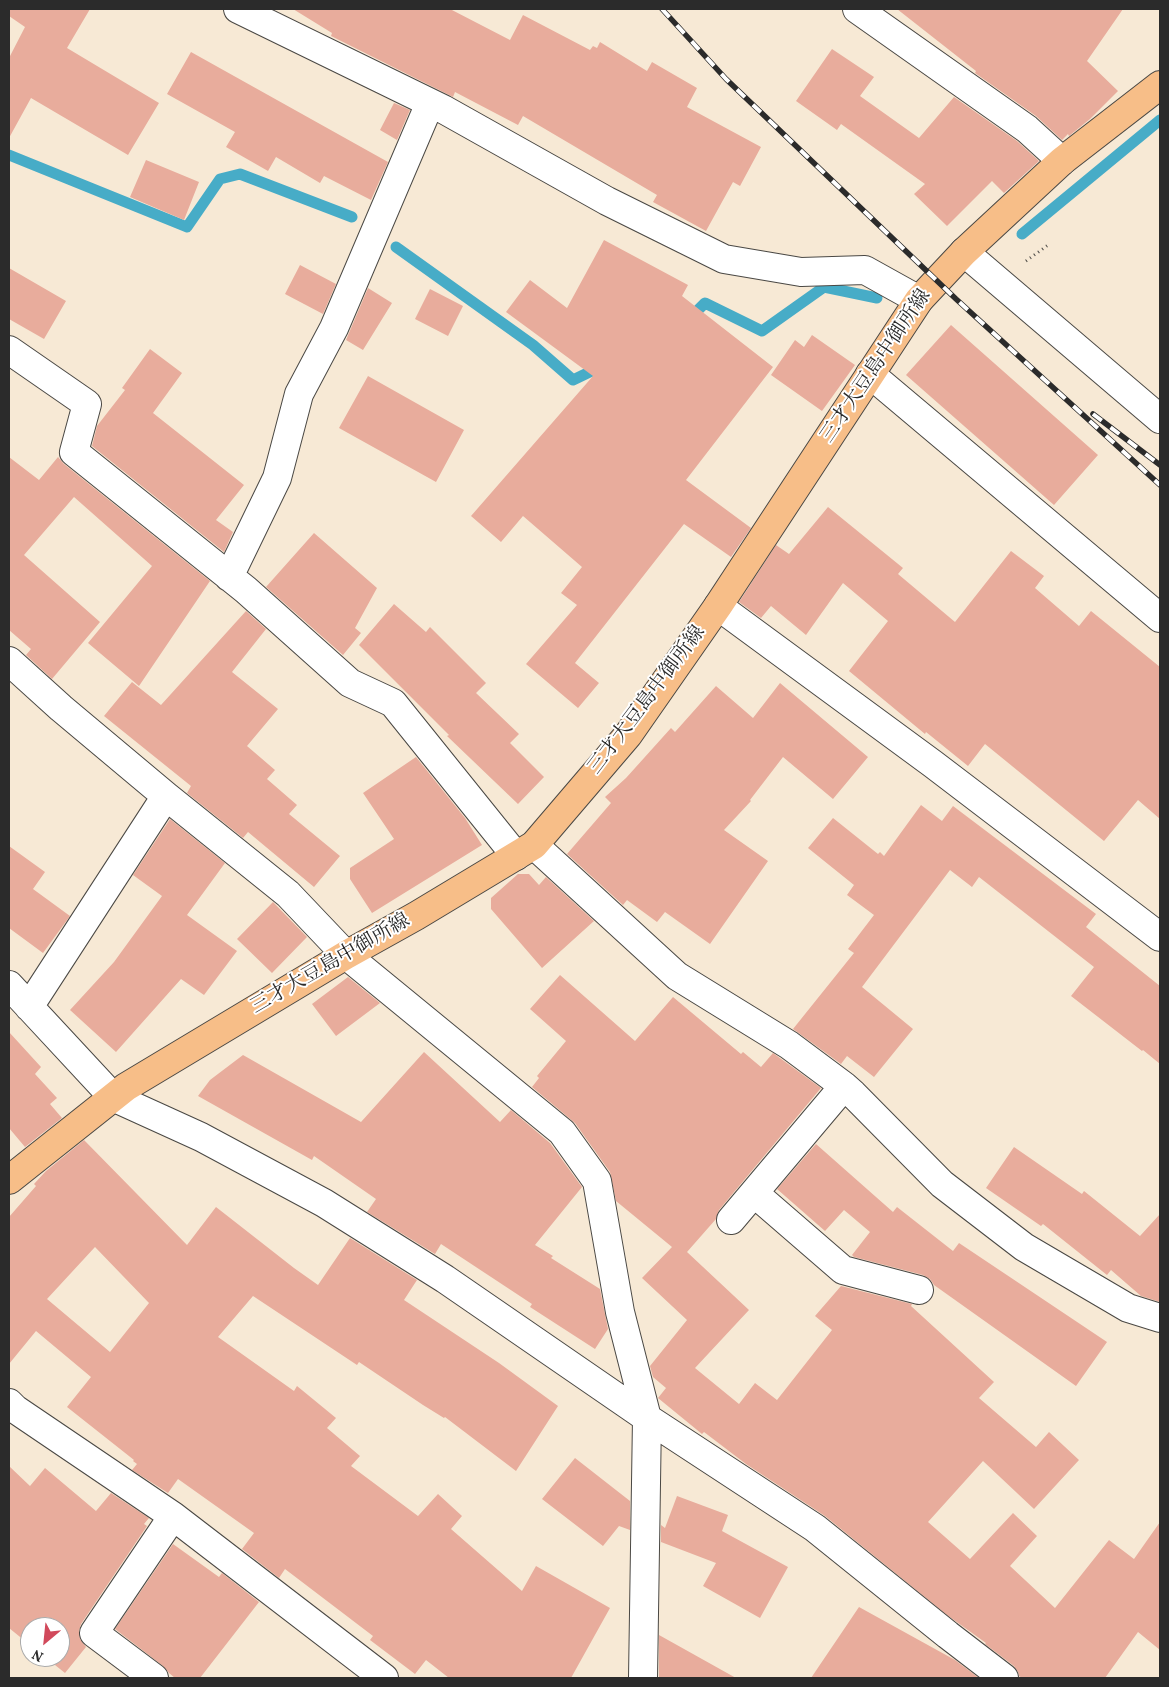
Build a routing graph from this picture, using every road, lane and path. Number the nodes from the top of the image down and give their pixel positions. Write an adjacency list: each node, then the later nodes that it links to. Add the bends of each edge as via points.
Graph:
1 (238, 9): 4 (street)
2 (857, 9): 5 (street, via 1027,129)
3 (1160, 85): 5 (main road, 三才大豆島中御所線)
4 (430, 103): 7 (street, via 607,201 724,258 801,272 865,270); 11 (street, via 334,328 299,394 277,478)
5 (1062, 161): 6 (main road, 三才大豆島中御所線)
6 (964, 252): 7 (main road, 三才大豆島中御所線); 10 (street)
7 (919, 300): 9 (main road, 三才大豆島中御所線)
8 (9, 350): 11 (street, via 87,404 74,452)
9 (870, 374): 12 (main road, 三才大豆島中御所線); 13 (street)
10 (1160, 419)
11 (229, 577): 16 (street, via 350,683 393,703)
12 (718, 606): 16 (main road, 三才大豆島中御所線, via 628,735); 17 (street)
13 (1160, 618)
14 (9, 661): 15 (street)
15 (166, 796): 18 (street, via 288,894); 20 (street)
16 (525, 851): 18 (main road, 三才大豆島中御所線); 21 (street, via 677,976 789,1045)
17 (1160, 937)
18 (346, 955): 22 (main road, 三才大豆島中御所線); 29 (street, via 562,1132 597,1182 620,1312)
19 (9, 984): 20 (street)
20 (29, 1007): 22 (street)
21 (844, 1086): 24 (street); 27 (street, via 942,1184 1024,1247 1128,1308)
22 (113, 1097): 23 (main road, 三才大豆島中御所線); 29 (street, via 201,1137 324,1202)
23 (9, 1180)
24 (754, 1193): 25 (street); 26 (street, via 843,1270)
25 (732, 1220)
26 (919, 1290)
27 (1160, 1318)
28 (9, 1403): 30 (street)
29 (647, 1418): 33 (street); 34 (street, via 815,1528)
30 (173, 1516): 31 (street, via 94,1633); 32 (street)
31 (154, 1678)
32 (384, 1678)
33 (643, 1678)
34 (1004, 1678)

